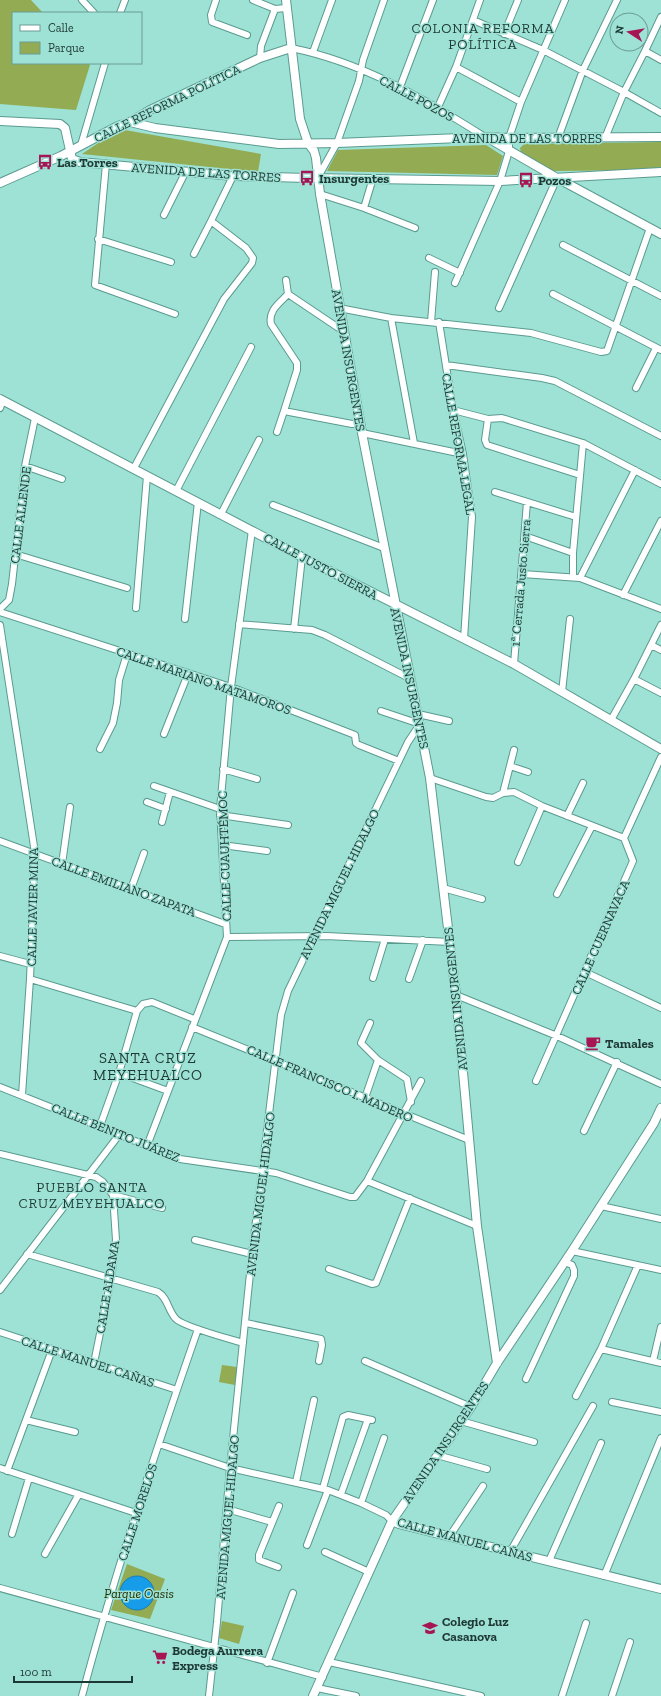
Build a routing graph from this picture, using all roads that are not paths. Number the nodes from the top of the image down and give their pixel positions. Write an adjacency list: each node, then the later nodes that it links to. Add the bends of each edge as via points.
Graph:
1 (125, 0): 15 (street)
2 (216, 0): 19 (street, via 212,22)
3 (253, 0): 13 (street)
4 (332, 0): 23 (street)
5 (384, 0): 30 (street, via 362,60)
6 (433, 0): 32 (street)
7 (480, 0): 17 (street)
8 (518, 0): 18 (street)
9 (565, 0): 22 (street)
10 (617, 0): 31 (street)
11 (85, 1): 14 (street)
12 (286, 4): 13 (street); 21 (street, AVENIDA INSURGENTES)
13 (275, 9): 26 (street, via 261,46)
14 (93, 12)
15 (120, 12)
16 (661, 17): 20 (street)
17 (473, 20): 18 (street); 29 (street)
18 (504, 34): 22 (street)
19 (247, 35)
20 (649, 42)
21 (291, 48): 23 (street, CALLE POZOS); 26 (street, CALLE REFORMA POLÍTICA); 44 (street, AVENIDA INSURGENTES, via 300,119)
22 (543, 50): 31 (street); 34 (street)
23 (313, 52): 30 (street, CALLE POZOS)
24 (644, 52): 33 (street)
25 (647, 52): 27 (street)
26 (260, 58): 38 (street, CALLE REFORMA POLÍTICA)
27 (661, 60)
28 (105, 64): 46 (street)
29 (456, 67): 34 (street); 35 (street)
30 (361, 70): 32 (street, CALLE POZOS); 45 (street)
31 (583, 70): 33 (street); 42 (street)
32 (400, 87): 35 (street, CALLE POZOS)
33 (624, 92): 36 (street); 43 (street)
34 (521, 102): 41 (street)
35 (438, 107): 39 (street, CALLE POZOS)
36 (661, 114)
37 (0, 121): 47 (street, via 60,124 65,128)
38 (130, 122): 44 (street, AVENIDA DE LAS TORRES, via 154,128 271,143); 46 (street, CALLE REFORMA POLÍTICA)
39 (486, 137): 41 (street, AVENIDA DE LAS TORRES); 45 (street, AVENIDA DE LAS TORRES); 48 (street, CALLE POZOS)
40 (661, 137): 43 (street, AVENIDA DE LAS TORRES)
41 (509, 138): 42 (street, AVENIDA DE LAS TORRES); 48 (street)
42 (558, 138): 43 (street, AVENIDA DE LAS TORRES)
43 (605, 138)
44 (308, 143): 45 (street, AVENIDA DE LAS TORRES); 53 (street, AVENIDA INSURGENTES, via 316,158)
45 (338, 143): 53 (street)
46 (81, 145): 47 (street, CALLE REFORMA POLÍTICA)
47 (71, 151): 49 (street, AVENIDA DE LAS TORRES, via 72,159 75,161); 57 (street, CALLE REFORMA POLÍTICA)
48 (509, 151): 55 (street, CALLE POZOS); 56 (street)
49 (106, 164): 50 (street, AVENIDA DE LAS TORRES); 65 (street)
50 (186, 171): 52 (street, AVENIDA DE LAS TORRES); 60 (street)
51 (661, 172): 55 (street, AVENIDA DE LAS TORRES)
52 (233, 176): 53 (street, AVENIDA DE LAS TORRES); 61 (street)
53 (317, 178): 54 (street, AVENIDA DE LAS TORRES); 58 (street, AVENIDA INSURGENTES)
54 (373, 178): 56 (street, AVENIDA DE LAS TORRES); 59 (street)
55 (557, 178): 56 (street, AVENIDA DE LAS TORRES); 63 (street, CALLE POZOS); 79 (street)
56 (500, 181): 71 (street)
57 (0, 183)
58 (320, 194): 59 (street); 78 (street, AVENIDA INSURGENTES)
59 (364, 208): 62 (street)
60 (164, 215)
61 (210, 221): 67 (street); 104 (street, via 246,248 253,258 252,263 224,299)
62 (415, 228)
63 (650, 228): 64 (street, CALLE POZOS); 73 (street)
64 (661, 234)
65 (98, 239): 69 (street); 80 (street, via 94,285)
66 (562, 245): 73 (street)
67 (194, 254)
68 (429, 258): 71 (street)
69 (171, 262)
70 (435, 272): 82 (street)
71 (460, 273): 74 (street)
72 (286, 280): 75 (street)
73 (632, 281): 77 (street); 84 (street)
74 (455, 283)
75 (288, 294): 85 (street); 92 (street, via 271,311 270,318 271,324 297,363)
76 (553, 294): 84 (street)
77 (661, 296)
78 (339, 308): 81 (street); 85 (street, AVENIDA INSURGENTES)
79 (499, 308)
80 (175, 314)
81 (391, 318): 82 (street); 100 (street)
82 (431, 322): 83 (street)
83 (438, 322): 84 (street, via 531,333 601,352 607,351); 88 (street, CALLE REFORMA LEGAL)
84 (616, 326): 87 (street)
85 (343, 331): 95 (street, AVENIDA INSURGENTES)
86 (251, 347): 110 (street)
87 (659, 349): 89 (street)
88 (446, 365): 91 (street, CALLE REFORMA LEGAL); 98 (street, via 555,381)
89 (636, 388)
90 (1, 402): 93 (street, CALLE JUSTO SIERRA)
91 (453, 410): 94 (street); 102 (street, CALLE REFORMA LEGAL)
92 (284, 411): 95 (street, via 352,424); 96 (street)
93 (35, 418): 103 (street, CALLE ALLENDE); 104 (street, CALLE JUSTO SIERRA)
94 (488, 419): 101 (street, via 502,418); 106 (street, via 485,440 487,445)
95 (360, 423): 97 (street, AVENIDA INSURGENTES)
96 (278, 432)
97 (362, 433): 100 (street); 120 (street, AVENIDA INSURGENTES)
98 (661, 436)
99 (259, 440): 115 (street)
100 (414, 443): 102 (street)
101 (583, 443): 105 (street); 106 (street)
102 (463, 454): 139 (street, CALLE REFORMA LEGAL, via 472,517)
103 (26, 466): 108 (street); 122 (street, CALLE ALLENDE)
104 (134, 468): 107 (street, CALLE JUSTO SIERRA)
105 (635, 470): 109 (street); 126 (street)
106 (580, 475): 116 (street)
107 (147, 476): 110 (street, CALLE JUSTO SIERRA); 130 (street)
108 (62, 479)
109 (661, 484)
110 (176, 491): 112 (street, CALLE JUSTO SIERRA)
111 (496, 492): 113 (street)
112 (198, 502): 115 (street, CALLE JUSTO SIERRA); 133 (street)
113 (527, 502): 116 (street); 119 (street, 1ª Cerrada Justo Sierra)
114 (273, 505): 120 (street)
115 (221, 514): 118 (street, CALLE JUSTO SIERRA)
116 (576, 517): 121 (street)
117 (661, 521): 128 (street)
118 (252, 530): 123 (street, CALLE JUSTO SIERRA); 135 (street, CALLE CUAUHTÉMOC)
119 (525, 536): 121 (street); 124 (street, 1ª Cerrada Justo Sierra)
120 (384, 548): 129 (street, AVENIDA INSURGENTES)
121 (574, 553): 125 (street)
122 (16, 554): 127 (street); 132 (street, CALLE ALLENDE, via 9,600)
123 (302, 557): 129 (street, CALLE JUSTO SIERRA); 138 (street)
124 (522, 574): 125 (street); 143 (street, 1ª Cerrada Justo Sierra)
125 (573, 577): 126 (street)
126 (580, 578): 128 (street)
127 (127, 588)
128 (623, 595): 131 (street)
129 (395, 605): 139 (street, CALLE JUSTO SIERRA); 145 (street, AVENIDA INSURGENTES)
130 (136, 608)
131 (661, 609)
132 (0, 610): 142 (street, CALLE MARIANO MATAMOROS)
133 (185, 619)
134 (570, 619): 148 (street)
135 (239, 624): 138 (street); 147 (street, CALLE CUAUHTÉMOC)
136 (0, 625): 183 (street, CALLE JAVIER MINA)
137 (661, 625): 140 (street)
138 (294, 629): 145 (street, via 312,630 325,635)
139 (464, 639): 143 (street, CALLE JUSTO SIERRA)
140 (650, 645): 141 (street); 146 (street)
141 (661, 650)
142 (127, 654): 144 (street, CALLE MARIANO MATAMOROS); 156 (street, via 119,680 113,723)
143 (514, 664): 148 (street, CALLE JUSTO SIERRA)
144 (188, 674): 147 (street, CALLE MARIANO MATAMOROS); 155 (street)
145 (409, 678): 151 (street, AVENIDA INSURGENTES)
146 (634, 679): 149 (street); 152 (street)
147 (231, 687): 160 (street, CALLE MARIANO MATAMOROS, via 349,732 354,735 359,746); 162 (street, CALLE CUAUHTÉMOC)
148 (562, 692): 152 (street, CALLE JUSTO SIERRA)
149 (661, 693)
150 (381, 711): 154 (street)
151 (418, 714): 153 (street); 154 (street, AVENIDA INSURGENTES)
152 (611, 720): 157 (street, CALLE JUSTO SIERRA)
153 (449, 721)
154 (420, 724): 160 (street, AVENIDA MIGUEL HIDALGO); 164 (street, AVENIDA INSURGENTES)
155 (164, 734)
156 (100, 749)
157 (661, 749)
158 (514, 750): 161 (street)
159 (661, 757): 179 (street)
160 (399, 761): 192 (street, AVENIDA MIGUEL HIDALGO)
161 (510, 766): 163 (street); 169 (street)
162 (223, 769): 165 (street); 174 (street, CALLE CUAUHTÉMOC)
163 (528, 772)
164 (430, 778): 169 (street, via 486,798); 187 (street, AVENIDA INSURGENTES)
165 (257, 779)
166 (583, 783): 175 (street)
167 (154, 786): 168 (street)
168 (170, 792): 173 (street); 174 (street)
169 (503, 793): 171 (street, via 514,792)
170 (147, 802): 173 (street)
171 (542, 806): 175 (street); 185 (street)
172 (70, 807): 186 (street)
173 (166, 809): 176 (street)
174 (220, 812): 177 (street); 181 (street, CALLE CUAUHTÉMOC)
175 (568, 816): 178 (street)
176 (162, 822)
177 (288, 825)
178 (592, 826): 179 (street); 189 (street)
179 (624, 838): 199 (street, CALLE CUERNAVACA, via 633,861)
180 (0, 841): 183 (street, CALLE EMILIANO ZAPATA)
181 (222, 845): 182 (street); 191 (street, CALLE CUAUHTÉMOC)
182 (267, 851)
183 (35, 853): 186 (street, CALLE EMILIANO ZAPATA); 198 (street, CALLE JAVIER MINA)
184 (144, 853): 188 (street)
185 (518, 862)
186 (62, 864): 188 (street, CALLE EMILIANO ZAPATA)
187 (443, 888): 190 (street); 196 (street, AVENIDA INSURGENTES)
188 (131, 889): 191 (street, CALLE EMILIANO ZAPATA)
189 (556, 894)
190 (482, 899)
191 (225, 924): 193 (street, CALLE CUAUHTÉMOC)
192 (314, 936): 193 (street); 194 (street); 210 (street, AVENIDA MIGUEL HIDALGO, via 288,991 281,1015)
193 (227, 937): 206 (street, CALLE CUAUHTÉMOC)
194 (385, 939): 195 (street); 201 (street)
195 (423, 940): 196 (street); 202 (street)
196 (450, 942): 203 (street, AVENIDA INSURGENTES)
197 (0, 956): 198 (street)
198 (30, 964): 200 (street, CALLE JAVIER MINA)
199 (585, 972): 204 (street); 209 (street, CALLE CUERNAVACA)
200 (30, 978): 205 (street); 219 (street, CALLE JAVIER MINA)
201 (373, 978)
202 (410, 979)
203 (456, 995): 209 (street); 228 (street, AVENIDA INSURGENTES)
204 (661, 1008)
205 (137, 1011): 206 (street, via 142,1004 152,1002); 213 (street)
206 (194, 1019): 208 (street, CALLE CUAUHTÉMOC)
207 (370, 1023): 211 (street, via 361,1043)
208 (192, 1027): 210 (street, CALLE FRANCISCO I. MADERO); 218 (street, CALLE CUAUHTÉMOC)
209 (557, 1036): 212 (street); 215 (street, CALLE CUERNAVACA)
210 (276, 1060): 220 (street, CALLE FRANCISCO I. MADERO); 231 (street, AVENIDA MIGUEL HIDALGO)
211 (378, 1060): 220 (street); 221 (street, via 407,1079)
212 (617, 1062): 216 (street); 226 (street)
213 (119, 1073): 218 (street); 225 (street)
214 (421, 1081): 221 (street)
215 (536, 1081)
216 (661, 1084)
217 (0, 1087): 219 (street, CALLE BENITO JUÁREZ)
218 (168, 1091): 229 (street, CALLE CUAUHTÉMOC)
219 (22, 1096): 225 (street, CALLE BENITO JUÁREZ)
220 (365, 1098): 223 (street, CALLE FRANCISCO I. MADERO)
221 (411, 1102): 223 (street)
222 (661, 1108): 224 (street, AVENIDA INSURGENTES)
223 (402, 1114): 228 (street, CALLE FRANCISCO I. MADERO); 233 (street)
224 (657, 1124): 236 (street, AVENIDA INSURGENTES)
225 (100, 1126): 227 (street, CALLE BENITO JUÁREZ)
226 (584, 1131)
227 (119, 1135): 229 (street, CALLE BENITO JUÁREZ); 232 (street)
228 (469, 1140): 239 (street, AVENIDA INSURGENTES)
229 (147, 1146): 231 (street, CALLE BENITO JUÁREZ, via 180,1159)
230 (0, 1154): 232 (street)
231 (262, 1170): 233 (street, CALLE BENITO JUÁREZ, via 350,1197 355,1197); 243 (street, AVENIDA MIGUEL HIDALGO)
232 (89, 1176): 234 (street, via 103,1182); 242 (street)
233 (367, 1181): 235 (street)
234 (113, 1196): 237 (street); 248 (street, CALLE ALDAMA, via 116,1240)
235 (410, 1198): 239 (street); 246 (street, via 376,1283 372,1284)
236 (601, 1206): 238 (street); 241 (street, AVENIDA INSURGENTES)
237 (162, 1208)
238 (661, 1219)
239 (477, 1226): 261 (street, AVENIDA INSURGENTES)
240 (195, 1240): 243 (street)
241 (572, 1251): 244 (street, AVENIDA INSURGENTES); 245 (street)
242 (27, 1254): 248 (street); 249 (street)
243 (252, 1254): 250 (street, AVENIDA MIGUEL HIDALGO)
244 (565, 1262): 261 (street, AVENIDA INSURGENTES); 263 (street, via 572,1265 574,1276)
245 (638, 1265): 247 (street); 255 (street)
246 (330, 1269)
247 (661, 1270)
248 (111, 1278): 252 (street, via 158,1292 163,1295 177,1321); 260 (street, CALLE ALDAMA)
249 (0, 1290)
250 (246, 1323): 254 (street, AVENIDA MIGUEL HIDALGO); 257 (street, via 321,1339)
251 (661, 1327): 259 (street)
252 (198, 1329): 254 (street); 264 (street, CALLE MORELOS)
253 (0, 1332): 256 (street, CALLE MANUEL CAÑAS)
254 (243, 1343): 281 (street, AVENIDA MIGUEL HIDALGO)
255 (600, 1349): 259 (street); 265 (street)
256 (52, 1350): 260 (street, CALLE MANUEL CAÑAS); 271 (street)
257 (319, 1361)
258 (365, 1361): 269 (street)
259 (653, 1361): 262 (street)
260 (94, 1363): 264 (street, CALLE MANUEL CAÑAS)
261 (497, 1363): 269 (street, AVENIDA INSURGENTES)
262 (661, 1363)
263 (526, 1379)
264 (177, 1390): 278 (street, CALLE MORELOS)
265 (576, 1396)
266 (314, 1400): 285 (street)
267 (612, 1402): 270 (street)
268 (594, 1406): 300 (street)
269 (471, 1407): 272 (street, AVENIDA INSURGENTES)
270 (661, 1412)
271 (26, 1420): 273 (street); 283 (street)
272 (461, 1421): 276 (street); 279 (street, AVENIDA INSURGENTES)
273 (75, 1432)
274 (384, 1438): 290 (street)
275 (661, 1438): 305 (street)
276 (534, 1442)
277 (601, 1443): 302 (street)
278 (159, 1444): 281 (street, CALLE MANUEL CAÑAS); 293 (street, CALLE MORELOS)
279 (437, 1455): 282 (street); 294 (street, AVENIDA INSURGENTES)
280 (0, 1468): 283 (street)
281 (230, 1468): 285 (street, CALLE MANUEL CAÑAS); 292 (street, AVENIDA MIGUEL HIDALGO)
282 (487, 1470)
283 (7, 1471): 284 (street)
284 (29, 1478): 288 (street); 296 (street)
285 (296, 1482): 287 (street, CALLE MANUEL CAÑAS)
286 (483, 1486): 297 (street)
287 (326, 1489): 289 (street, CALLE MANUEL CAÑAS); 289 (street, via 343,1416 370,1420); 298 (street)
288 (79, 1494): 293 (street); 301 (street)
289 (341, 1494): 290 (street, CALLE MANUEL CAÑAS)
290 (361, 1503): 294 (street, CALLE MANUEL CAÑAS, via 386,1515)
291 (279, 1506): 295 (street)
292 (227, 1509): 295 (street); 312 (street, AVENIDA MIGUEL HIDALGO)
293 (136, 1513): 309 (street, CALLE MORELOS)
294 (392, 1521): 297 (street, CALLE MANUEL CAÑAS); 304 (street, AVENIDA INSURGENTES)
295 (272, 1522): 303 (street, via 259,1560)
296 (12, 1534)
297 (449, 1537): 300 (street, CALLE MANUEL CAÑAS)
298 (307, 1545)
299 (325, 1552): 304 (street)
300 (510, 1552): 302 (street, CALLE MANUEL CAÑAS)
301 (44, 1554)
302 (549, 1561): 305 (street, CALLE MANUEL CAÑAS)
303 (278, 1568)
304 (369, 1572): 313 (street, AVENIDA INSURGENTES)
305 (604, 1576): 307 (street, CALLE MANUEL CAÑAS)
306 (0, 1588): 309 (street)
307 (661, 1589)
308 (293, 1593): 314 (street)
309 (103, 1616): 312 (street); 317 (street, CALLE MORELOS)
310 (586, 1623): 322 (street)
311 (630, 1642): 323 (street)
312 (215, 1648): 314 (street); 318 (street, AVENIDA MIGUEL HIDALGO)
313 (329, 1662): 315 (street, AVENIDA INSURGENTES); 321 (street)
314 (267, 1663): 315 (street)
315 (322, 1677): 316 (street, AVENIDA INSURGENTES)
316 (317, 1688): 319 (street, AVENIDA INSURGENTES); 320 (street)
317 (82, 1696)
318 (209, 1696)
319 (314, 1696)
320 (356, 1696)
321 (481, 1696)
322 (562, 1696)
323 (612, 1696)

